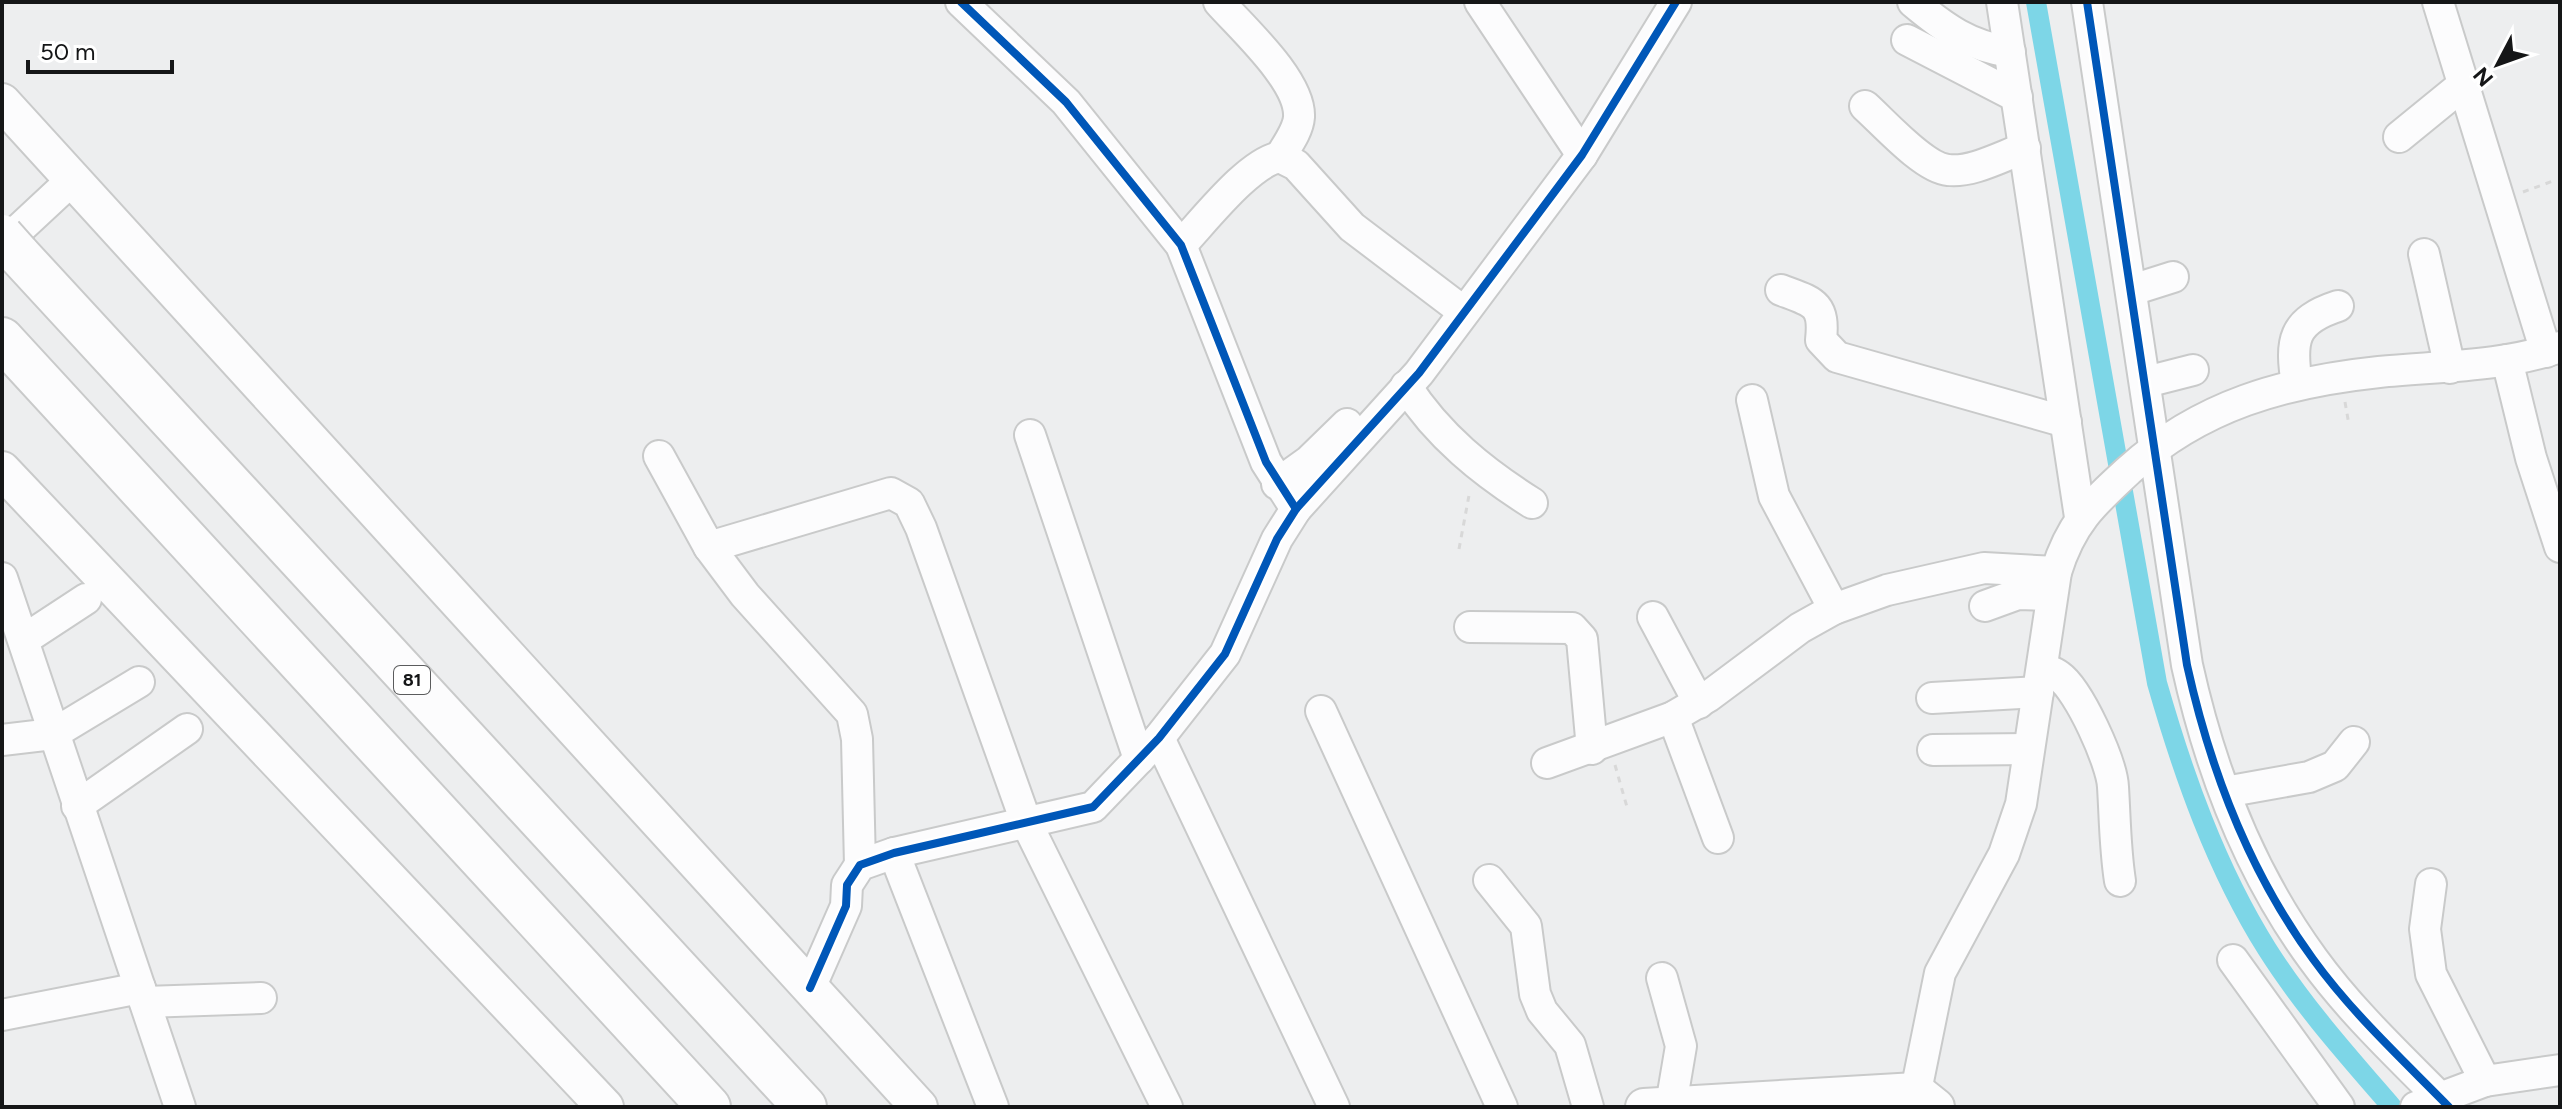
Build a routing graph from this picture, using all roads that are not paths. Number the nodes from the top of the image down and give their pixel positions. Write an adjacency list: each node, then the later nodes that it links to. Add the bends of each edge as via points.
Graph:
1 (961, 2): 21 (street, via 1066,102)
2 (1219, 2): 18 (street, via 1284,75 1297,102 1299,118)
3 (1480, 2): 17 (street)
4 (1676, 2): 17 (street)
5 (1913, 2): 10 (street, via 1950,33 1985,49)
6 (2002, 2): 10 (street)
7 (2087, 2): 25 (street)
8 (2438, 2): 11 (street)
9 (1907, 40): 12 (street)
10 (2010, 52): 12 (street)
11 (2464, 84): 15 (street); 29 (street)
12 (2017, 97): 16 (street)
13 (2, 102): 19 (main road)
14 (1865, 106): 16 (street, via 1929,163 1945,170 1980,165)
15 (2399, 137)
16 (2025, 148): 37 (street)
17 (1582, 155): 27 (street)
18 (1280, 157): 21 (street, via 1267,159 1252,172); 27 (street, via 1296,165 1352,227)
19 (73, 179): 20 (street); 81 (main road)
20 (7, 245): 93 (highway, 81)
21 (1181, 245): 42 (street)
22 (2424, 254): 31 (street)
23 (2173, 277): 25 (street)
24 (1781, 290): 37 (street, via 1818,308 1823,317 1821,340 1837,357)
25 (2132, 290): 33 (street)
26 (2338, 306): 35 (street, via 2317,313 2300,327 2292,351)
27 (1464, 312): 34 (street)
28 (2, 339): 87 (highway)
29 (2553, 349): 30 (street)
30 (2507, 360): 31 (street); 47 (street)
31 (2450, 368): 35 (street)
32 (2193, 370): 33 (street)
33 (2146, 382): 39 (street)
34 (1397, 384): 42 (street); 43 (street, via 1477,464); 44 (street)
35 (2297, 385): 39 (street, via 2208,415)
36 (1752, 400): 52 (street, via 1774,496)
37 (2066, 422): 45 (street)
38 (1030, 435): 66 (street)
39 (2147, 454): 45 (street); 70 (street, via 2199,720)
40 (659, 456): 46 (street)
41 (2, 470): 92 (main road)
42 (1277, 484): 44 (street)
43 (1532, 503)
44 (1296, 509): 66 (street, via 1225,654)
45 (2087, 509): 49 (street, via 2063,548)
46 (709, 547): 72 (street, via 870,497 891,493 909,503); 75 (street, via 852,714)
47 (2560, 547)
48 (2, 578): 55 (street)
49 (2054, 583): 51 (street); 52 (street, via 1984,568 1887,590); 56 (street)
50 (86, 599): 55 (street)
51 (1985, 606)
52 (1834, 609): 59 (street)
53 (1653, 617): 59 (street)
54 (1470, 627): 65 (street, via 1572,628 1582,639)
55 (25, 639): 62 (street)
56 (2040, 680): 58 (street); 67 (street); 77 (street, via 2059,676 2071,690 2106,761 2114,785 2113,840)
57 (139, 682): 62 (street)
58 (1932, 698)
59 (1686, 710): 65 (street); 73 (street)
60 (1321, 711): 98 (street)
61 (187, 729): 71 (street)
62 (53, 734): 63 (street); 71 (street)
63 (2, 741)
64 (2354, 742): 70 (street, via 2335,766 2309,777)
65 (1600, 746): 69 (street)
66 (1149, 749): 72 (street, via 1093,807); 97 (street)
67 (2028, 749): 68 (street); 88 (street, via 2021,804 2004,854 1940,973)
68 (1933, 750)
69 (1547, 763)
70 (2225, 792): 89 (street, via 2263,877 2314,961)
71 (77, 806): 82 (street)
72 (1026, 822): 74 (street); 96 (street)
73 (1718, 838)
74 (894, 853): 75 (street); 95 (street)
75 (860, 865): 81 (street, via 847,885 846,906)
76 (1489, 880): 99 (street, via 1526,926 1535,994 1570,1045)
77 (2120, 881)
78 (2431, 884): 86 (street, via 2425,929 2431,974)
79 (2233, 960): 100 (street)
80 (1662, 978): 90 (street, via 1681,1046)
81 (810, 988): 94 (main road)
82 (143, 995): 83 (street); 84 (street); 91 (street)
83 (261, 998)
84 (2, 1015)
85 (2560, 1070): 86 (street)
86 (2485, 1081): 89 (street)
87 (701, 1099)
88 (1926, 1099): 90 (main road)
89 (2431, 1104)
90 (1658, 1106)
91 (180, 1107)
92 (605, 1107)
93 (805, 1107)
94 (919, 1107)
95 (993, 1107)
96 (1167, 1107)
97 (1334, 1107)
98 (1502, 1107)
99 (1588, 1107)
100 (2339, 1107)

